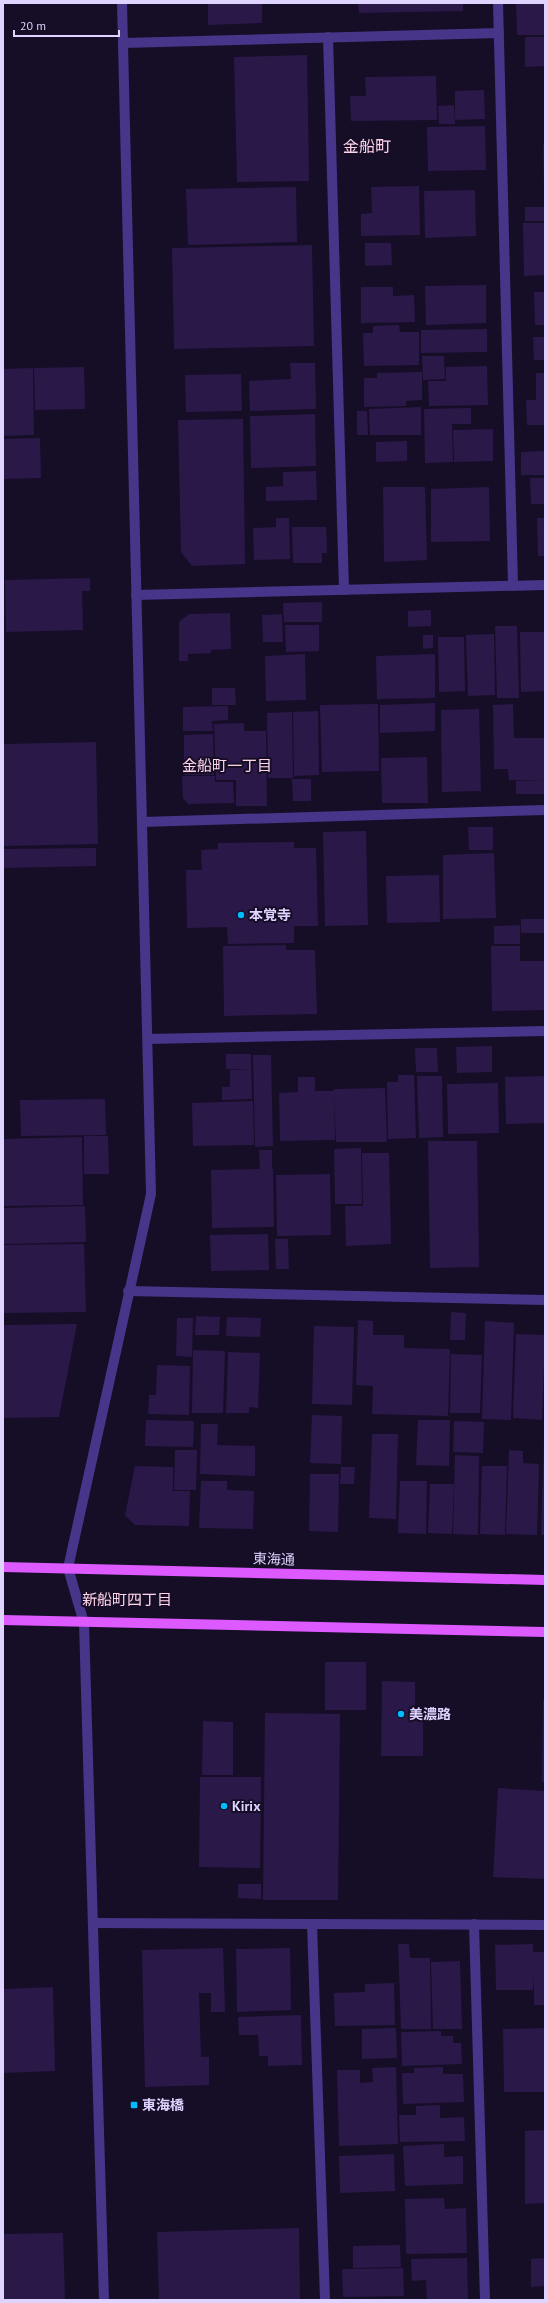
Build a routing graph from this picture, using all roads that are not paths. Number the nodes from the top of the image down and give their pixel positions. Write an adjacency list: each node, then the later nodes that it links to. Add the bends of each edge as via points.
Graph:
1 (122, 3): 5 (street)
2 (498, 3): 3 (street)
3 (499, 33): 4 (street); 7 (street)
4 (328, 37): 5 (street); 8 (street)
5 (123, 43): 9 (street)
6 (545, 585): 7 (street)
7 (512, 586): 8 (street)
8 (344, 590): 9 (street)
9 (136, 595): 11 (street)
10 (545, 810): 11 (street)
11 (142, 822): 13 (street)
12 (545, 1031): 13 (street)
13 (148, 1039): 14 (street, via 151,1194)
14 (128, 1291): 15 (street); 17 (street)
15 (545, 1300)
16 (3, 1567): 17 (main road, 東海通)
17 (68, 1568): 18 (main road, 東海通); 20 (street)
18 (545, 1580)
19 (3, 1620): 20 (main road)
20 (84, 1623): 21 (main road); 22 (street)
21 (545, 1632)
22 (93, 1923): 23 (street); 26 (street)
23 (312, 1924): 24 (street); 27 (street)
24 (474, 1924): 25 (street); 28 (street)
25 (545, 1925)
26 (104, 2300)
27 (325, 2300)
28 (485, 2300)

